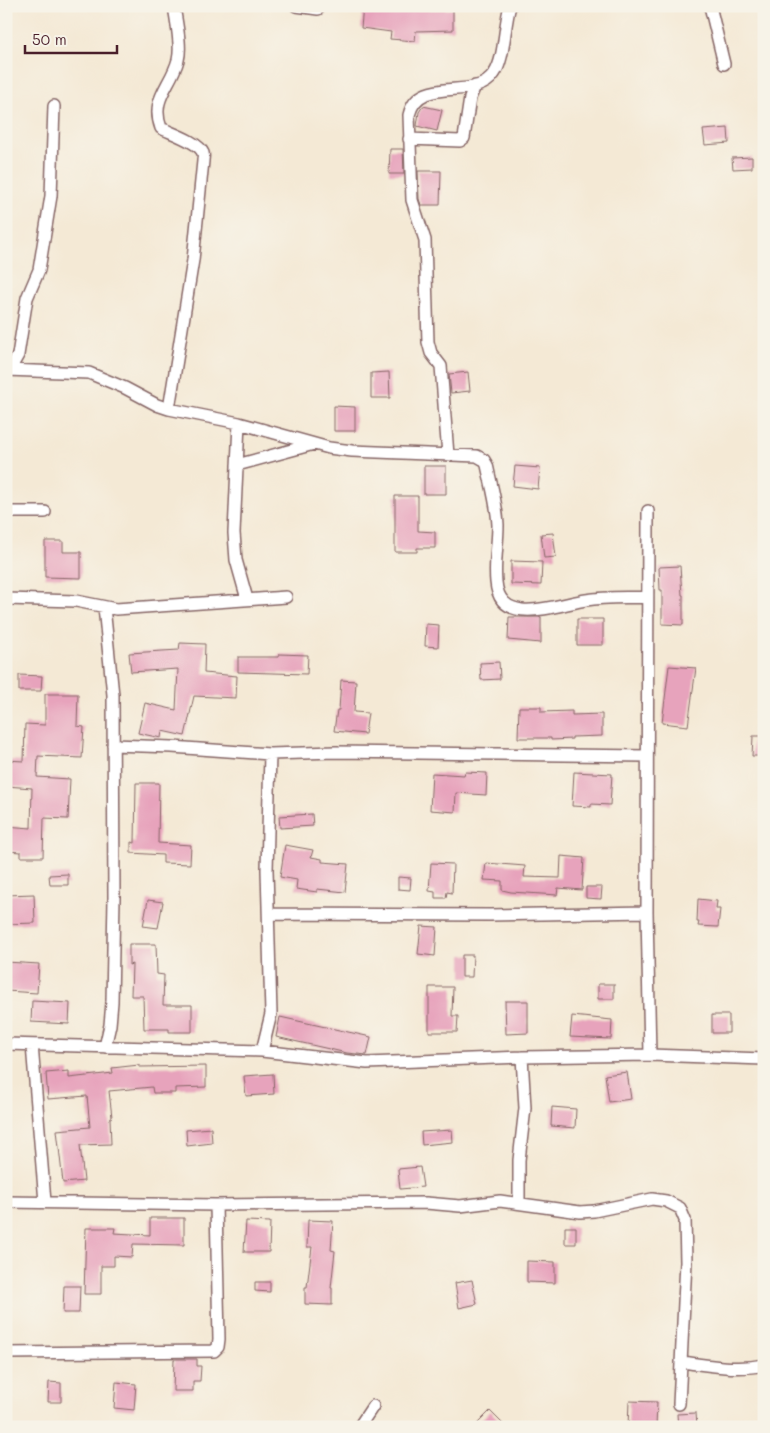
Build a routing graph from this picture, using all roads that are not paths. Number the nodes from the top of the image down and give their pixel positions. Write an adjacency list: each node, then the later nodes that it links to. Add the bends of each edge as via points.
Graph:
1 (174, 6): 11 (street, via 178,61 157,108 158,120 161,128 199,148 203,161 193,260)
2 (296, 6): 5 (street)
3 (510, 6): 7 (street, via 498,66 488,81)
4 (710, 6): 6 (street)
5 (318, 9)
6 (724, 64)
7 (475, 86): 9 (street, via 436,90 418,99 411,106); 9 (street, via 464,138 460,141)
8 (54, 106): 10 (street, via 51,196 39,270 27,298 20,350)
9 (409, 139): 14 (street, via 412,200 425,240 428,342 431,353 441,366)
10 (8, 370): 11 (street, via 89,373)
11 (169, 409): 12 (street)
12 (239, 423): 13 (street); 15 (street)
13 (314, 444): 14 (street, via 352,451); 15 (street)
14 (448, 455): 20 (street, via 478,456 487,465 497,510 496,583 510,608 544,610 586,600)
15 (237, 465): 22 (street, via 234,540)
16 (648, 511): 20 (street)
17 (6, 512): 18 (street)
18 (45, 512)
19 (286, 597): 22 (street)
20 (647, 597): 26 (street)
21 (6, 599): 23 (street, via 76,600)
22 (247, 599): 23 (street, via 116,609)
23 (104, 606): 24 (street, via 113,695)
24 (113, 745): 25 (street); 31 (street, via 114,944 111,1010)
25 (270, 754): 26 (street); 28 (street)
26 (647, 756): 27 (street)
27 (646, 912): 28 (street); 33 (street)
28 (269, 914): 32 (street, via 271,1014)
29 (6, 1044): 30 (street)
30 (32, 1045): 31 (street); 37 (street)
31 (105, 1047): 32 (street)
32 (262, 1051): 34 (street, via 367,1063)
33 (650, 1055): 34 (street); 35 (street)
34 (522, 1057): 38 (street, via 526,1108 518,1160)
35 (764, 1059)
36 (6, 1202): 37 (street)
37 (45, 1202): 39 (street)
38 (519, 1202): 39 (street, via 460,1206); 41 (street, via 580,1212 652,1199 680,1208 685,1220 686,1262)
39 (216, 1205): 40 (street, via 219,1339 214,1351)
40 (6, 1353)
41 (681, 1362): 42 (street, via 731,1368); 43 (street)
42 (764, 1365)
43 (679, 1404)
44 (374, 1406): 45 (street)
45 (359, 1427)

